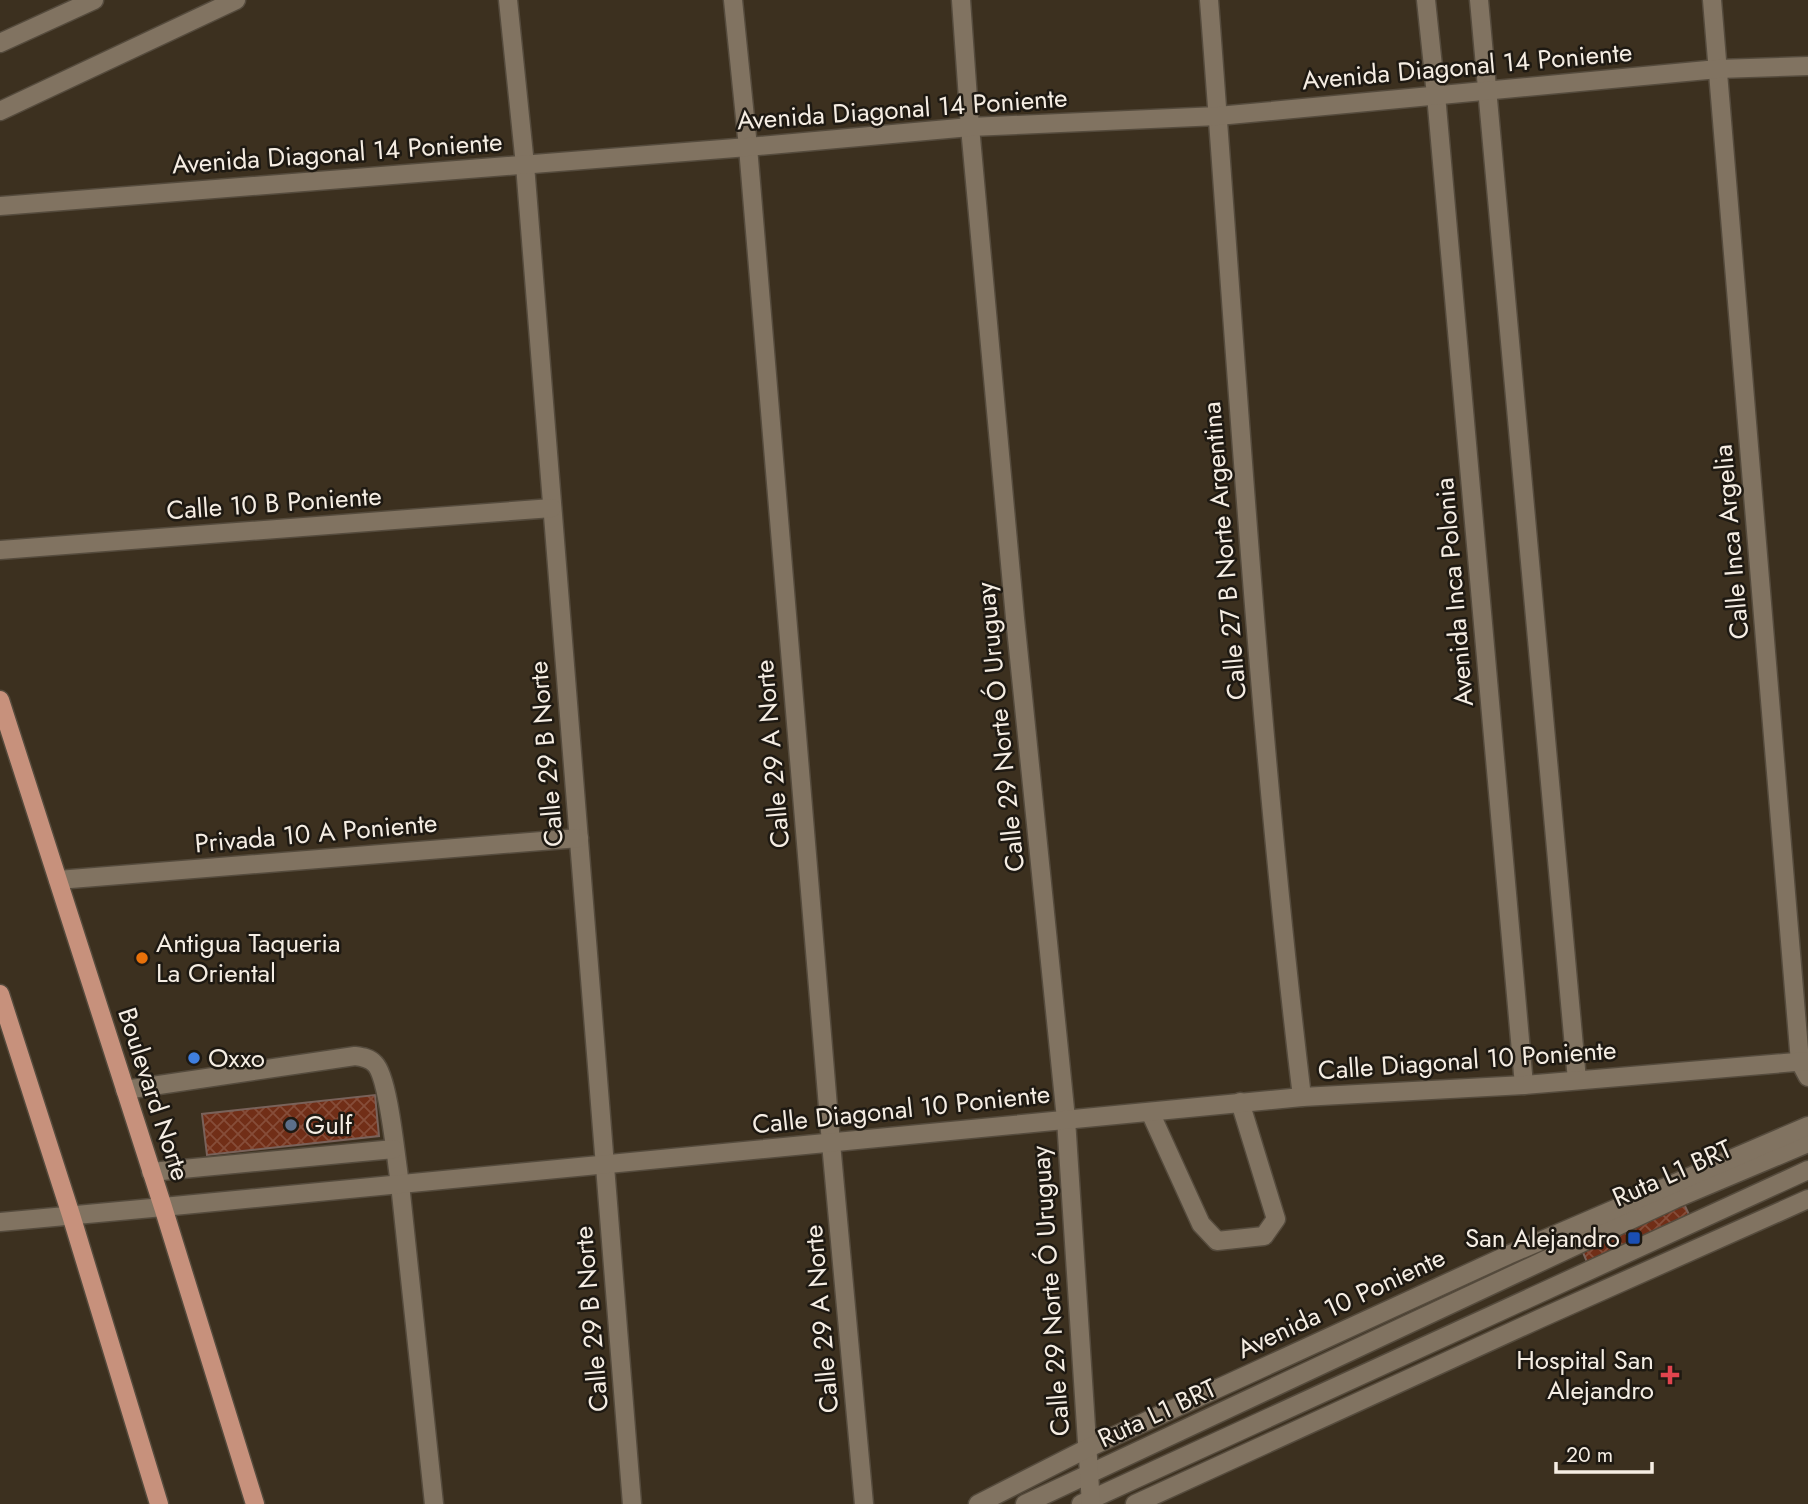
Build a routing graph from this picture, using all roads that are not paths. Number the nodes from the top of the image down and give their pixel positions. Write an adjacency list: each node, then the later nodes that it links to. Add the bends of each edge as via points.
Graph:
1 (94, 0): 10 (street)
2 (236, 0): 15 (street)
3 (508, 0): 19 (street, Calle 29 B Norte)
4 (733, 0): 18 (street, Calle 29 A Norte)
5 (961, 0): 17 (street, Calle 29 Norte Ó Uruguay)
6 (1209, 0): 16 (street, Calle 27 B Norte Argentina)
7 (1426, 0): 14 (street, Avenida Inca Polonia)
8 (1479, 0): 13 (street)
9 (1712, 0): 12 (street, Calle Inca Argelia)
10 (0, 43)
11 (1808, 66): 12 (street, Avenida Diagonal 14 Poniente)
12 (1718, 69): 13 (street, Avenida Diagonal 14 Poniente); 27 (street, Calle Inca Argelia)
13 (1488, 90): 14 (street, Avenida Diagonal 14 Poniente); 28 (street)
14 (1436, 95): 16 (street, Avenida Diagonal 14 Poniente); 29 (street, Avenida Inca Polonia)
15 (0, 111)
16 (1218, 116): 17 (street, Avenida Diagonal 14 Poniente); 31 (street, Calle 27 B Norte Argentina, via 1253,599)
17 (970, 127): 18 (street, Avenida Diagonal 14 Poniente); 34 (street, Calle 29 Norte Ó Uruguay)
18 (748, 147): 19 (street, Avenida Diagonal 14 Poniente); 36 (street, Calle 29 A Norte)
19 (525, 164): 20 (street, Avenida Diagonal 14 Poniente); 21 (street, Calle 29 B Norte)
20 (0, 206)
21 (552, 508): 22 (street, Calle 10 B Poniente); 24 (street, Calle 29 B Norte)
22 (0, 550)
23 (0, 700): 25 (main road, Boulevard Norte)
24 (579, 838): 25 (street, Privada 10 A Poniente); 39 (street, Calle 29 B Norte)
25 (58, 880): 30 (main road, Boulevard Norte)
26 (0, 994): 45 (main road)
27 (1805, 1067): 28 (street, Calle Diagonal 10 Poniente)
28 (1577, 1080): 29 (street, Calle Diagonal 10 Poniente)
29 (1524, 1085): 31 (street, Calle Diagonal 10 Poniente)
30 (125, 1090): 38 (street, via 355,1056 376,1065 385,1085); 41 (main road, Boulevard Norte)
31 (1302, 1097): 32 (street, Calle Diagonal 10 Poniente)
32 (1240, 1102): 33 (street, Calle Diagonal 10 Poniente); 33 (street, via 1276,1219 1264,1236 1217,1241 1201,1224)
33 (1150, 1112): 34 (street, Calle Diagonal 10 Poniente)
34 (1066, 1119): 36 (street, Calle Diagonal 10 Poniente); 47 (street, Calle 29 Norte Ó Uruguay)
35 (1808, 1126): 47 (street, Avenida 10 Poniente, via 1508,1255)
36 (831, 1143): 39 (street, Calle Diagonal 10 Poniente); 54 (street, Calle 29 A Norte)
37 (1808, 1143): 48 (street, Ruta L1 BRT, via 1675,1199)
38 (394, 1149): 41 (street); 42 (street)
39 (605, 1164): 42 (street, Calle Diagonal 10 Poniente); 53 (street, Calle 29 B Norte)
40 (1808, 1170): 49 (street, Ruta L1 BRT)
41 (151, 1172): 44 (main road, Boulevard Norte)
42 (400, 1184): 44 (street, Calle Diagonal 10 Poniente); 52 (street)
43 (1808, 1199): 57 (street)
44 (163, 1208): 45 (street, Calle Diagonal 10 Poniente); 51 (main road, Boulevard Norte)
45 (71, 1215): 46 (street, Calle Diagonal 10 Poniente); 50 (main road)
46 (0, 1222)
47 (1086, 1450): 48 (street); 55 (street, Avenida 10 Poniente)
48 (1089, 1475): 49 (street); 56 (street, Ruta L1 BRT)
49 (1088, 1502)
50 (159, 1504)
51 (255, 1504)
52 (433, 1504)
53 (632, 1504)
54 (864, 1504)
55 (978, 1504)
56 (1026, 1504)
57 (1135, 1504)

